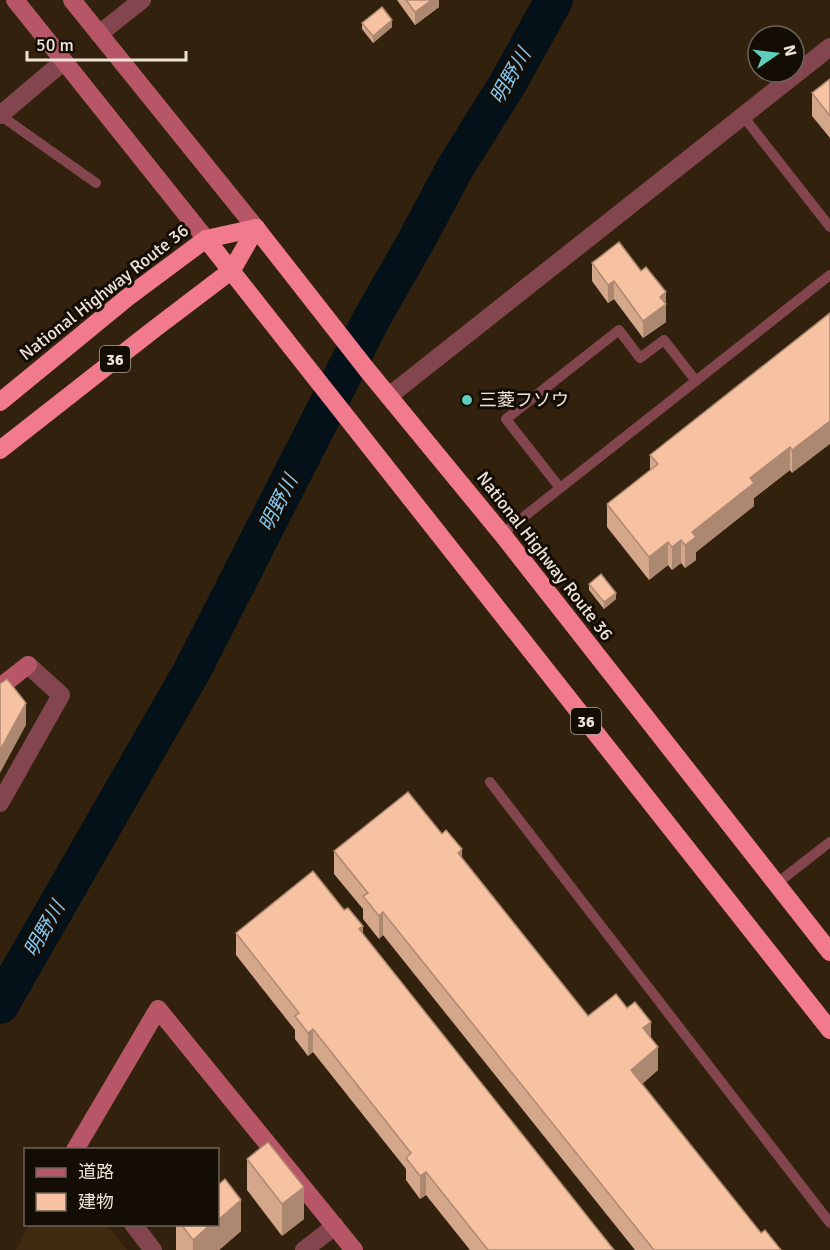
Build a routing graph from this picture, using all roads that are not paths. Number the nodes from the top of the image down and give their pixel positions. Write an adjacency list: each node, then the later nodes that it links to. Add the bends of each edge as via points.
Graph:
1 (15, 0): 6 (main road)
2 (72, 0): 4 (main road)
3 (142, 0): 4 (street)
4 (99, 34): 11 (main road)
5 (830, 47): 8 (street)
6 (64, 61): 7 (street); 12 (main road)
7 (0, 115): 9 (lane)
8 (743, 116): 10 (lane); 16 (street)
9 (96, 183)
10 (830, 227)
11 (256, 228): 12 (highway, National Highway Route 36 / 36); 13 (highway, 36); 16 (highway, National Highway Route 36)
12 (206, 238): 13 (highway, National Highway Route 36 / 36); 17 (highway, National Highway Route 36 / 36)
13 (232, 270): 18 (highway, 36); 28 (highway, National Highway Route 36 / 36)
14 (830, 275): 15 (lane)
15 (696, 381): 19 (lane); 19 (lane, via 664,340 640,358 619,330 506,419)
16 (389, 396): 20 (highway, National Highway Route 36)
17 (0, 402)
18 (0, 450)
19 (560, 488): 20 (lane)
20 (502, 534): 26 (highway, National Highway Route 36)
21 (28, 665): 22 (main road); 24 (street, via 61,695)
22 (0, 687)
23 (490, 782): 30 (lane)
24 (0, 803)
25 (830, 842): 26 (lane)
26 (776, 884): 27 (highway, National Highway Route 36)
27 (830, 952)
28 (830, 1030)
29 (76, 1148): 32 (main road, via 158,1009)
30 (830, 1222)
31 (135, 1226): 33 (street)
32 (335, 1226): 34 (street); 35 (main road)
33 (153, 1250)
34 (304, 1250)
35 (354, 1250)

